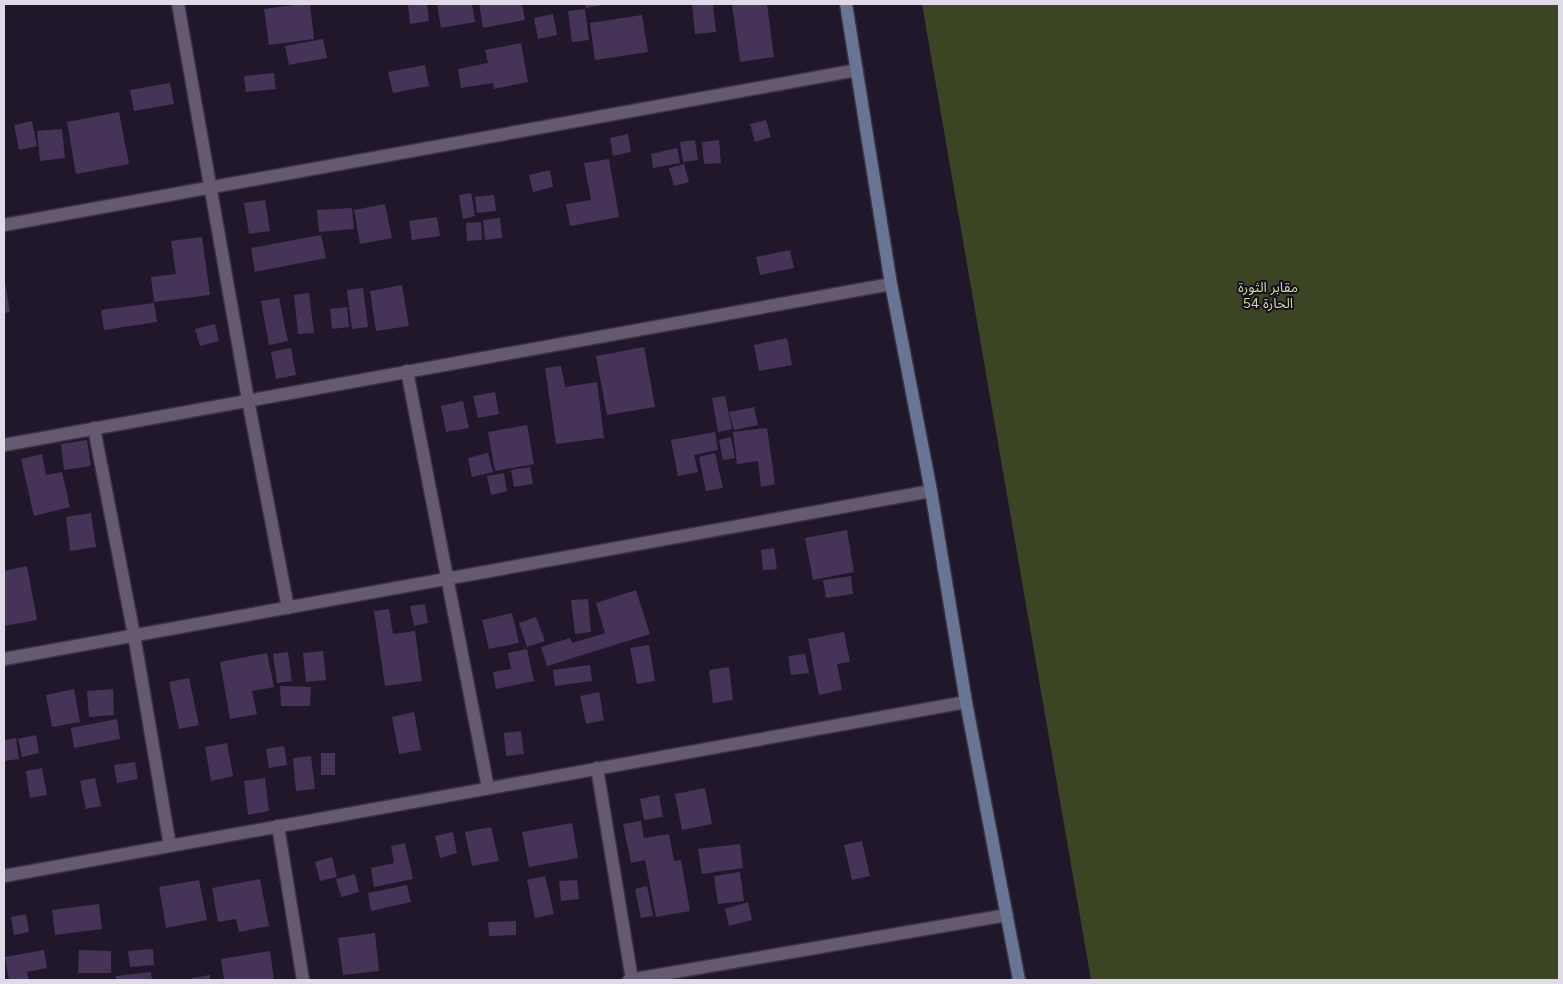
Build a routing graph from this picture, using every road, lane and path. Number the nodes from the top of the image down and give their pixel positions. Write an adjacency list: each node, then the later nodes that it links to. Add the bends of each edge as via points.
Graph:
1 (178, 4): 4 (street)
2 (846, 4): 3 (main road)
3 (857, 70): 4 (street); 6 (main road)
4 (210, 188): 5 (street); 8 (street)
5 (4, 225)
6 (891, 284): 7 (street); 11 (main road)
7 (407, 371): 8 (street); 12 (street)
8 (248, 400): 9 (street); 13 (street)
9 (94, 428): 10 (street); 14 (street)
10 (4, 445)
11 (931, 491): 12 (street); 16 (main road)
12 (447, 578): 13 (street); 18 (street)
13 (288, 608): 14 (street)
14 (134, 635): 15 (street); 20 (street)
15 (4, 659)
16 (966, 702): 17 (street); 22 (main road)
17 (597, 768): 18 (street); 24 (street)
18 (488, 788): 19 (street)
19 (278, 826): 20 (street); 23 (street)
20 (170, 846): 21 (street)
21 (4, 876)
22 (1006, 916): 24 (street); 25 (main road)
23 (303, 980)
24 (631, 980)
25 (1019, 980)

